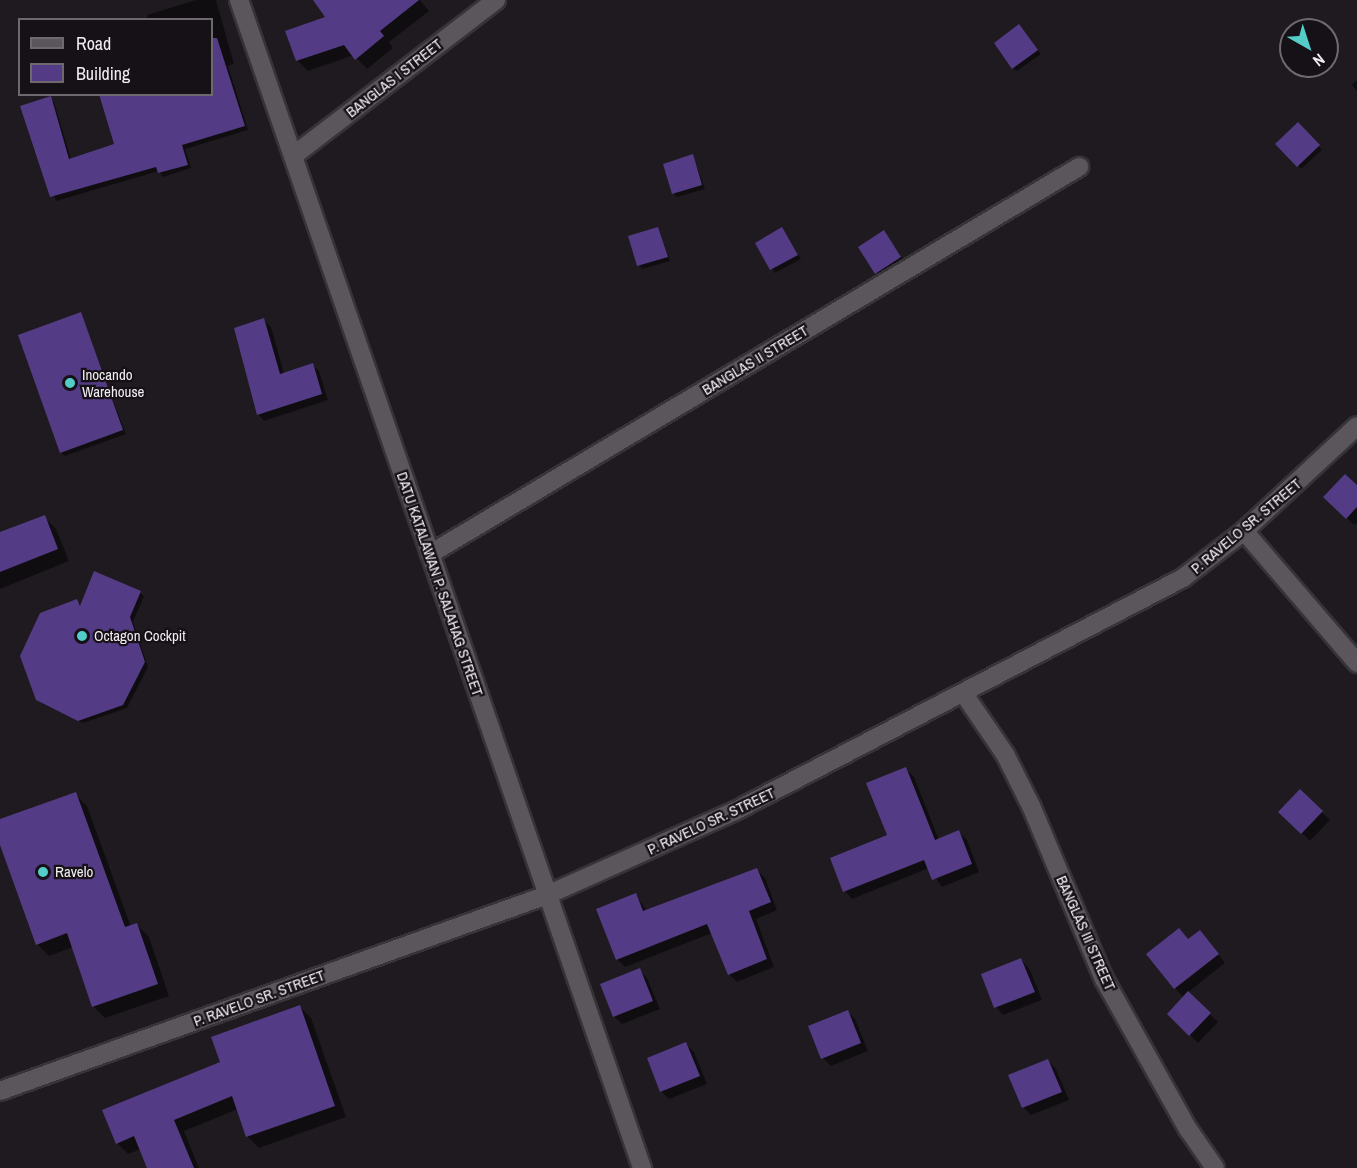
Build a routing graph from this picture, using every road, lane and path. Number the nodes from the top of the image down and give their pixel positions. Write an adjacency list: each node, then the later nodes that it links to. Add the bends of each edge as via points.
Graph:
1 (239, 0): 3 (street, DATU KATALAWAN P. SALAHAG STREET)
2 (496, 0): 3 (street, BANGLAS I STREET)
3 (293, 156): 7 (street, DATU KATALAWAN P. SALAHAG STREET)
4 (1080, 166): 7 (street, BANGLAS II STREET)
5 (1357, 426): 6 (street, P. RAVELO SR. STREET)
6 (1244, 531): 8 (street); 9 (street, P. RAVELO SR. STREET, via 1183,578)
7 (430, 554): 10 (street, DATU KATALAWAN P. SALAHAG STREET)
8 (1357, 663)
9 (964, 694): 10 (street, P. RAVELO SR. STREET, via 735,811); 13 (street, BANGLAS III STREET, via 1005,754 1032,808 1104,979 1188,1129)
10 (548, 895): 11 (street, P. RAVELO SR. STREET); 12 (street, DATU KATALAWAN P. SALAHAG STREET)
11 (0, 1091)
12 (642, 1168)
13 (1215, 1168)

